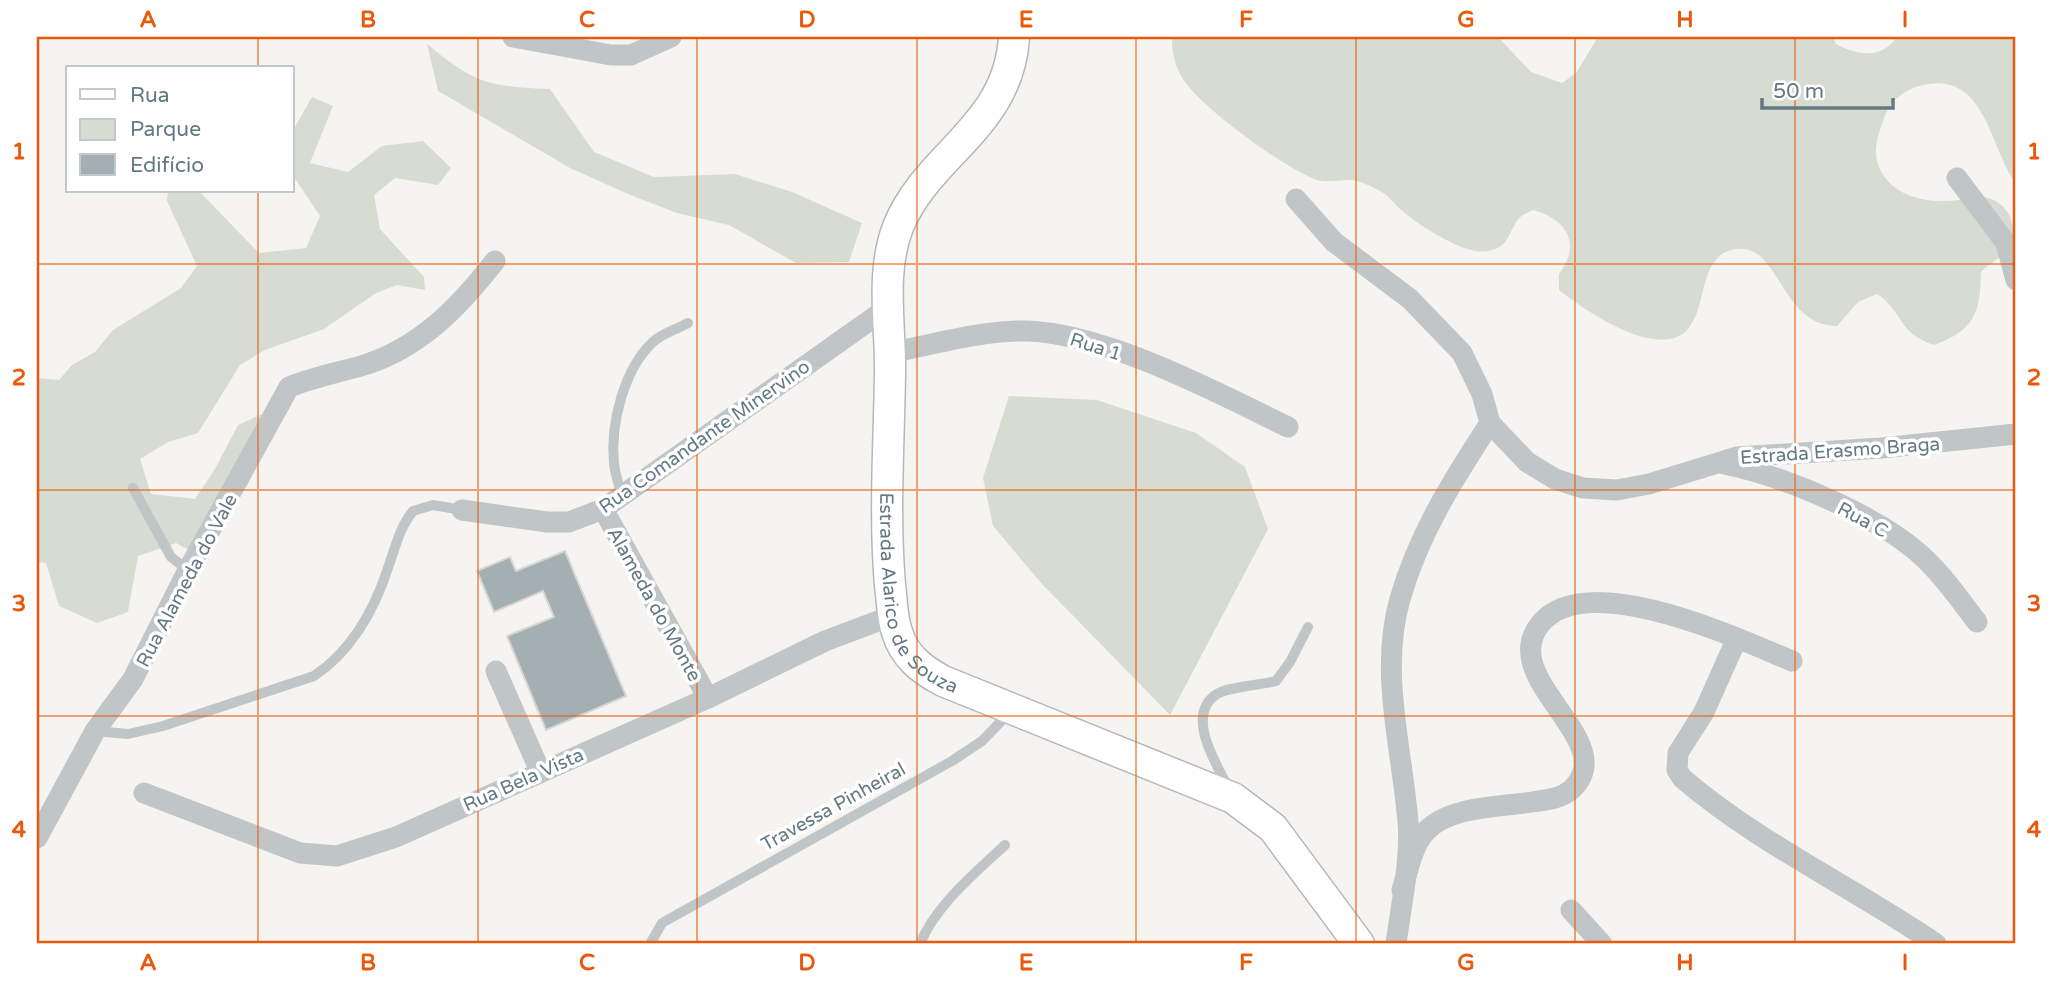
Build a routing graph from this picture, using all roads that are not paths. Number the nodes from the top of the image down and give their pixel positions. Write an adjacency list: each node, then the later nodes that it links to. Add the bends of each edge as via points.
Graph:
1 (513, 37): 2 (street, via 631,55)
2 (671, 37)
3 (1014, 37): 8 (main road, Estrada Alarico de Souza, via 1009,70 993,104 908,206 890,255)
4 (1957, 178): 7 (street, via 2006,243)
5 (1296, 199): 11 (street, Estrada Erasmo Braga, via 1334,242 1410,299 1462,353)
6 (495, 261): 19 (street, Rua Alameda do Vale, via 470,294 407,347 362,366 324,373 289,387)
7 (2016, 280)
8 (890, 306): 10 (main road, Estrada Alarico de Souza); 16 (street, Rua Comandante Minervino)
9 (688, 323): 16 (lane, via 657,338 631,373 615,432 614,465)
10 (890, 353): 12 (street, Rua 1, via 989,333 1068,335 1148,363); 20 (main road, Estrada Alarico de Souza, via 887,505)
11 (1490, 423): 14 (street, Estrada Erasmo Braga, via 1527,462 1555,479 1583,488 1617,490); 34 (street, via 1423,533 1400,600 1393,641 1392,695 1408,825)
12 (1288, 427)
13 (2016, 434): 14 (street, Estrada Erasmo Braga, via 1737,457)
14 (1718, 463): 21 (street, Rua C, via 1803,490 1891,532 1922,556)
15 (133, 488): 19 (lane, via 171,557)
16 (622, 496): 17 (street, Rua Comandante Minervino)
17 (603, 509): 18 (street, Rua Comandante Minervino, via 569,522); 26 (street, Alameda do Monte)
18 (462, 510): 28 (lane, via 433,505 413,511 400,531 366,620 332,664 314,676 163,726 128,734)
19 (188, 570): 28 (street, Rua Alameda do Vale, via 133,678)
20 (894, 615): 26 (street, Rua Bela Vista, via 825,641); 27 (main road, Estrada Alarico de Souza, via 908,654 925,672)
21 (1977, 622)
22 (1308, 627): 31 (lane, via 1276,681 1217,693 1207,706 1205,737)
23 (1737, 638): 24 (street); 34 (street, via 1657,609 1612,603 1586,604 1551,614 1540,624 1530,656 1534,671 1579,741 1583,758 1579,780 1564,795 1451,816 1427,830 1416,847); 41 (street, via 1704,712 1678,753 1677,770 1682,778 1753,831)
24 (1792, 661)
25 (496, 671): 29 (street)
26 (708, 698): 29 (street, Rua Bela Vista)
27 (1012, 709): 31 (main road, Estrada Alarico de Souza); 36 (lane, Travessa Pinheiral, via 982,741 952,761 662,923)
28 (95, 731): 32 (street, Rua Alameda do Vale)
29 (540, 771): 30 (street, Rua Bela Vista, via 396,837 322,857 300,853)
30 (144, 793)
31 (1233, 798): 38 (main road, Estrada Alarico de Souza, via 1273,828)
32 (37, 838)
33 (1005, 845): 37 (lane, via 967,880)
34 (1402, 890): 39 (street)
35 (1571, 910): 40 (street)
36 (650, 944)
37 (920, 944)
38 (1359, 944)
39 (1396, 944)
40 (1602, 944)
41 (1936, 944)

